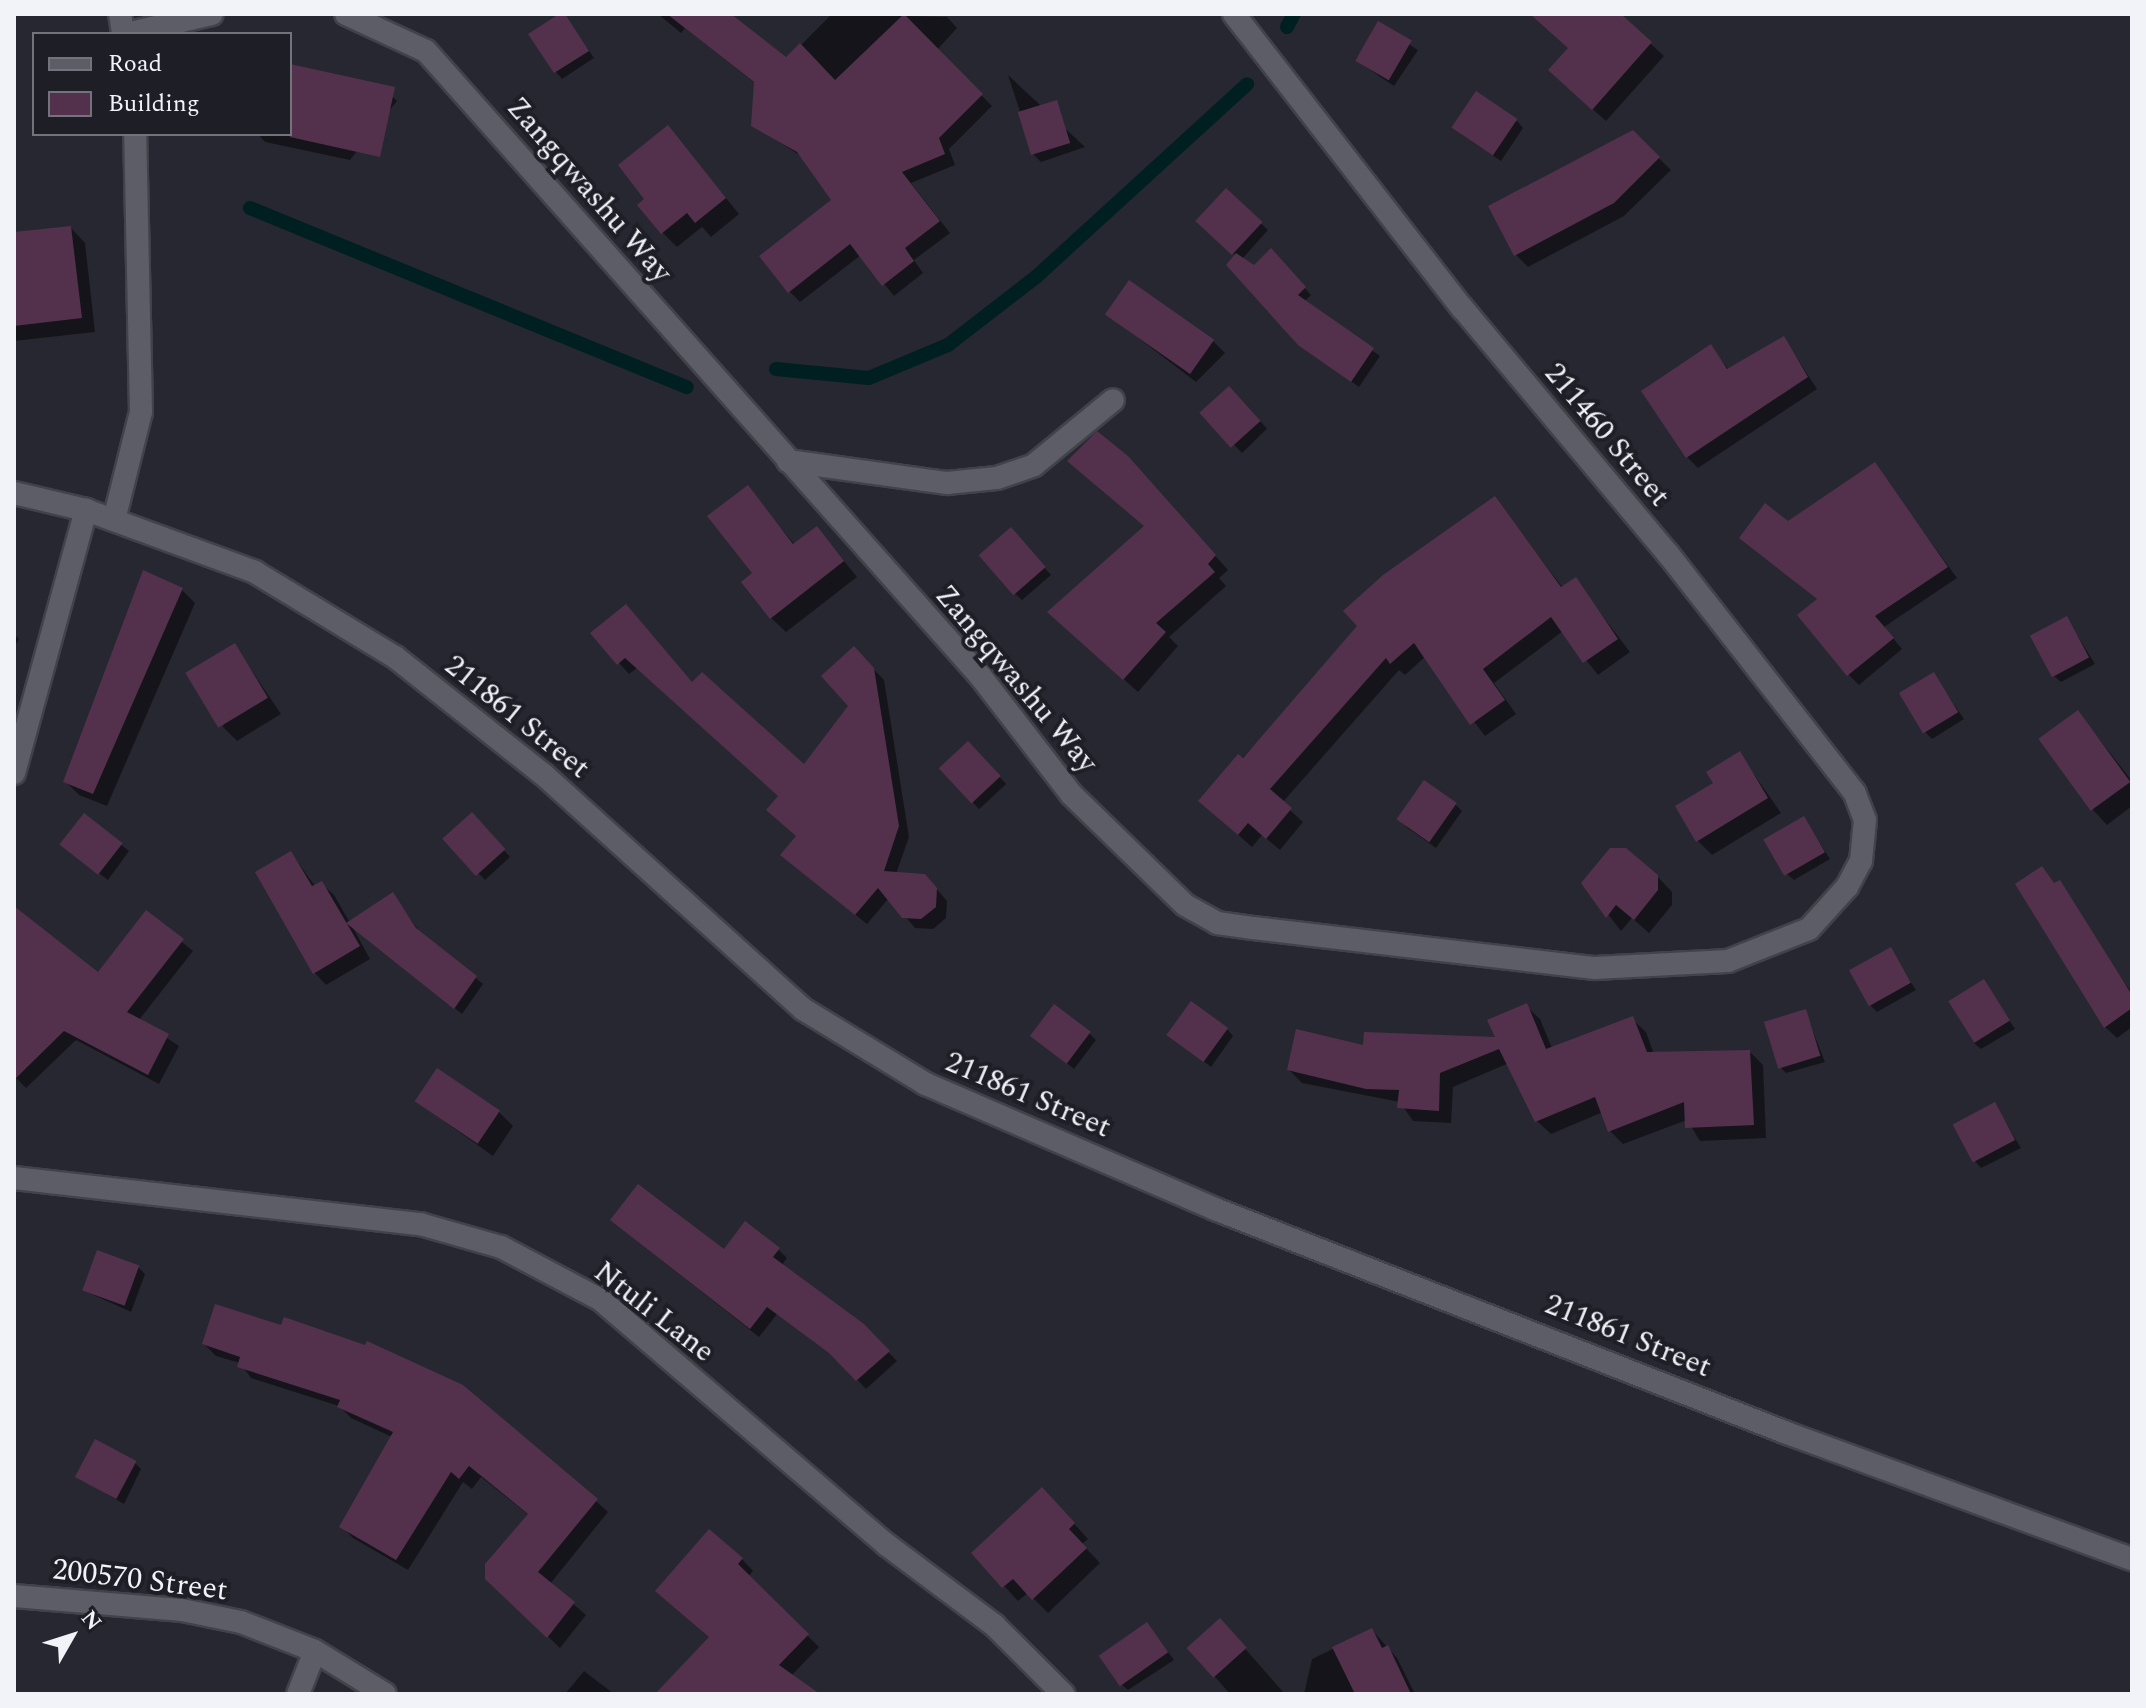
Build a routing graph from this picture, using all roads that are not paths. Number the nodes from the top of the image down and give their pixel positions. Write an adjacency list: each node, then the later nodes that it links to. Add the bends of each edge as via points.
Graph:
1 (212, 14): 4 (street)
2 (346, 14): 7 (street, Zangqwashu Way, via 426,51)
3 (1234, 14): 12 (street, 211460 Street, via 1462,308 1668,554 1854,792 1865,820 1865,841 1847,887)
4 (134, 32)
5 (135, 136): 10 (street, via 141,412)
6 (1113, 400): 7 (street, via 1034,465 997,478 947,483)
7 (788, 461): 12 (street, Zangqwashu Way, via 981,677 1071,794 1185,905 1217,923 1394,948 1643,969 1760,952 1809,929)
8 (14, 493): 9 (street, 211861 Street)
9 (86, 510): 10 (street, 211861 Street); 11 (street)
10 (114, 520): 14 (street, 211861 Street, via 255,572 395,657 544,775 803,1009 926,1084 1215,1209 1787,1433)
11 (14, 773)
12 (1829, 911)
13 (14, 1178): 19 (street, Ntuli Lane, via 420,1224 501,1247 601,1300 887,1545 1005,1634)
14 (2132, 1559)
15 (14, 1596): 16 (street, 200570 Street, via 182,1610 241,1622)
16 (315, 1651): 17 (street); 18 (street, 200570 Street)
17 (298, 1694)
18 (385, 1694)
19 (1063, 1694)

